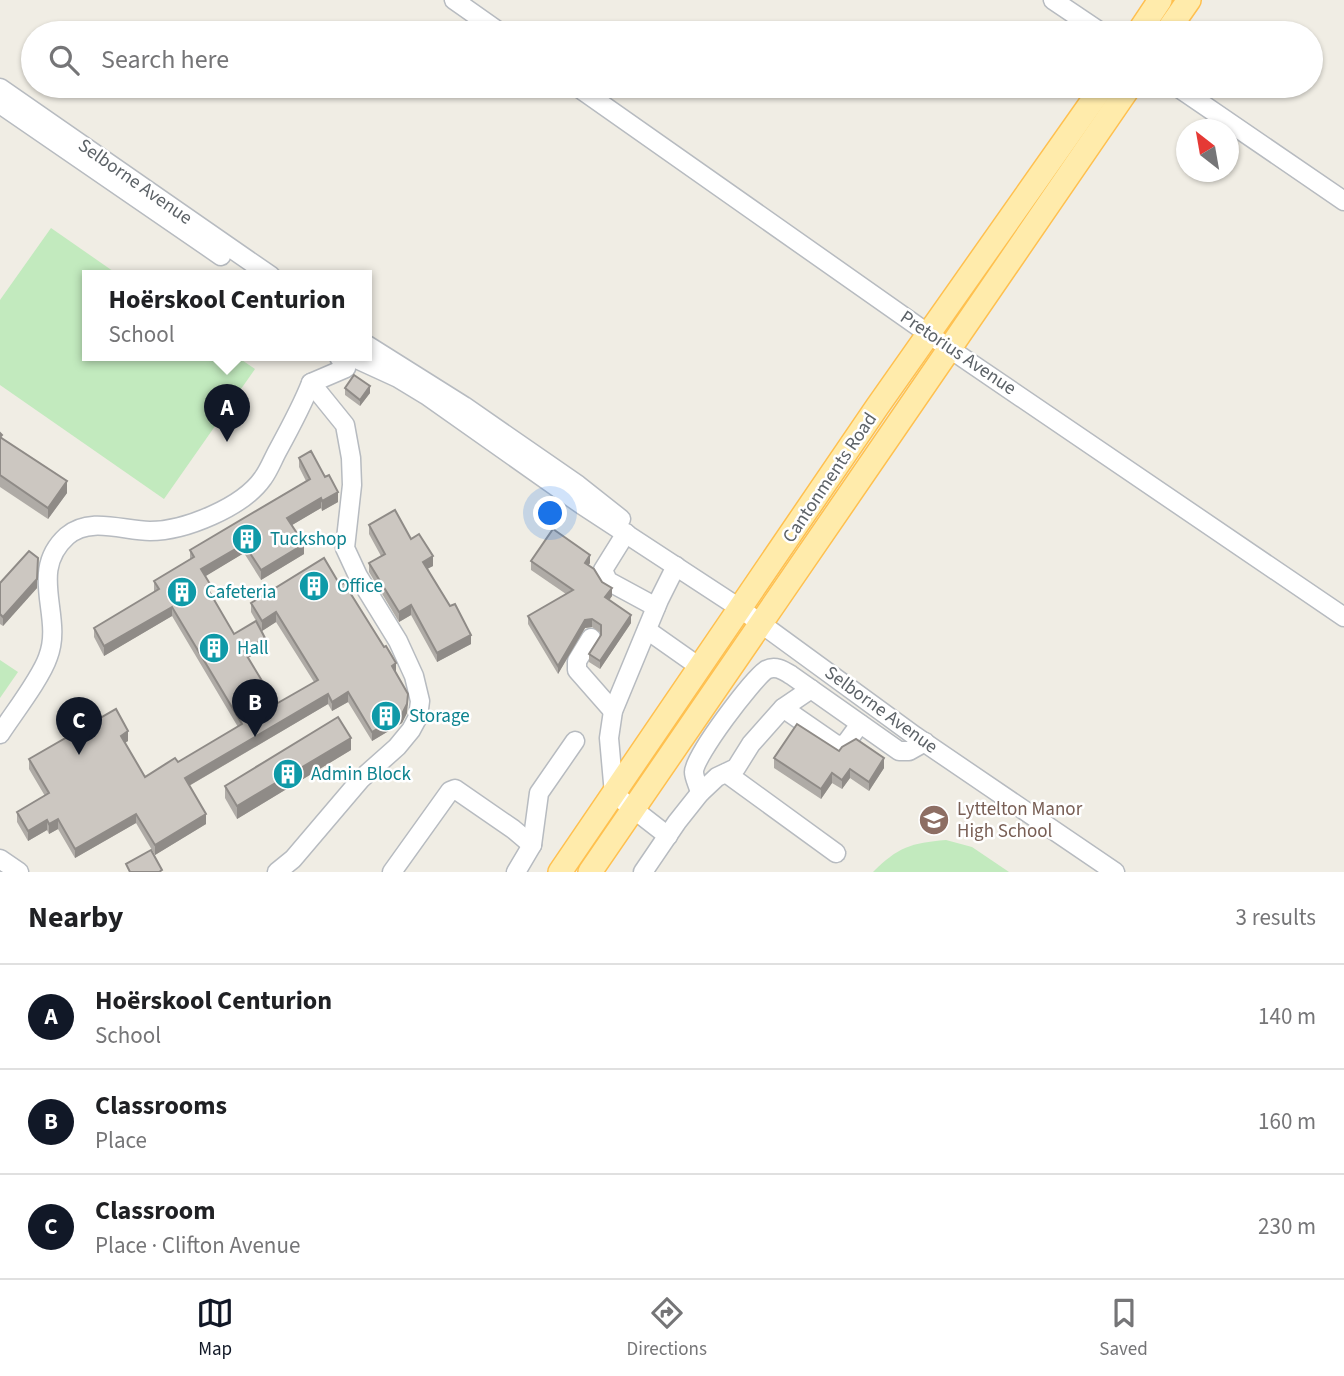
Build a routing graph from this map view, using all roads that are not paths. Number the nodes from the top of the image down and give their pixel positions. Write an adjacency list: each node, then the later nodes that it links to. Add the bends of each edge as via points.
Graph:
1 (454, 0): 5 (street)
2 (1054, 0): 6 (street)
3 (1160, 0): 7 (main road)
4 (1189, 0): 8 (main road)
5 (484, 21)
6 (1085, 21)
7 (1147, 21)
8 (1174, 21)
9 (0, 88): 14 (street, Selborne Avenue)
10 (593, 98): 19 (street, Pretorius Avenue)
11 (1095, 98): 19 (main road, Cantonments Road)
12 (1122, 98): 21 (main road, Cantonments Road)
13 (1194, 98): 16 (street)
14 (13, 107): 15 (street, Selborne Avenue)
15 (125, 182): 17 (street, Selborne Avenue); 18 (street, Selborne Avenue)
16 (1344, 201)
17 (242, 270)
18 (262, 270)
19 (930, 335): 21 (street, Pretorius Avenue); 30 (main road, Cantonments Road)
20 (372, 348): 25 (street, Selborne Avenue, via 464,406)
21 (950, 349): 31 (street, Pretorius Avenue); 32 (main road, Cantonments Road)
22 (344, 361): 24 (street, via 346,368)
23 (353, 361): 25 (street, Selborne Avenue, via 398,378 426,395)
24 (311, 383): 40 (street, via 262,480 233,504 194,524 150,531 84,528 61,542 48,566 52,635 48,659); 51 (street, via 345,425 352,485 345,548 398,641 420,701 411,730 360,779)
25 (607, 515): 26 (street, Selborne Avenue); 27 (street, Selborne Avenue)
26 (626, 533): 27 (street, Selborne Avenue); 29 (street, via 603,575)
27 (649, 547): 28 (street, Selborne Avenue)
28 (677, 566): 29 (street); 30 (street, Selborne Avenue)
29 (656, 607): 33 (street)
30 (741, 609): 32 (street, Selborne Avenue); 35 (main road, Cantonments Road)
31 (1344, 617)
32 (761, 623): 42 (street, Selborne Avenue); 46 (main road, Cantonments Road)
33 (647, 630): 35 (street); 38 (street)
34 (591, 638): 38 (street, via 577,661 577,670)
35 (701, 668): 45 (main road, Cantonments Road)
36 (811, 689): 37 (street); 39 (street); 44 (street, via 778,668 766,670 699,758 694,772)
37 (783, 708): 39 (street, via 838,746 846,743); 43 (street, via 736,768)
38 (612, 711): 45 (street, via 609,738)
39 (860, 724): 42 (street, via 899,751)
40 (0, 734)
41 (575, 741): 48 (street, via 539,793)
42 (925, 742): 59 (street, Selborne Avenue)
43 (726, 773): 44 (street); 49 (street)
44 (701, 793): 47 (street)
45 (614, 794): 46 (street); 56 (main road, Cantonments Road)
46 (634, 809): 47 (street); 57 (main road, Cantonments Road)
47 (667, 836): 58 (street)
48 (532, 845): 54 (street, via 455,789); 55 (street)
49 (836, 853)
50 (0, 859): 52 (street)
51 (290, 866): 53 (street)
52 (19, 872)
53 (277, 872)
54 (392, 872)
55 (516, 872)
56 (560, 872)
57 (590, 872)
58 (643, 872)
59 (1115, 872)

